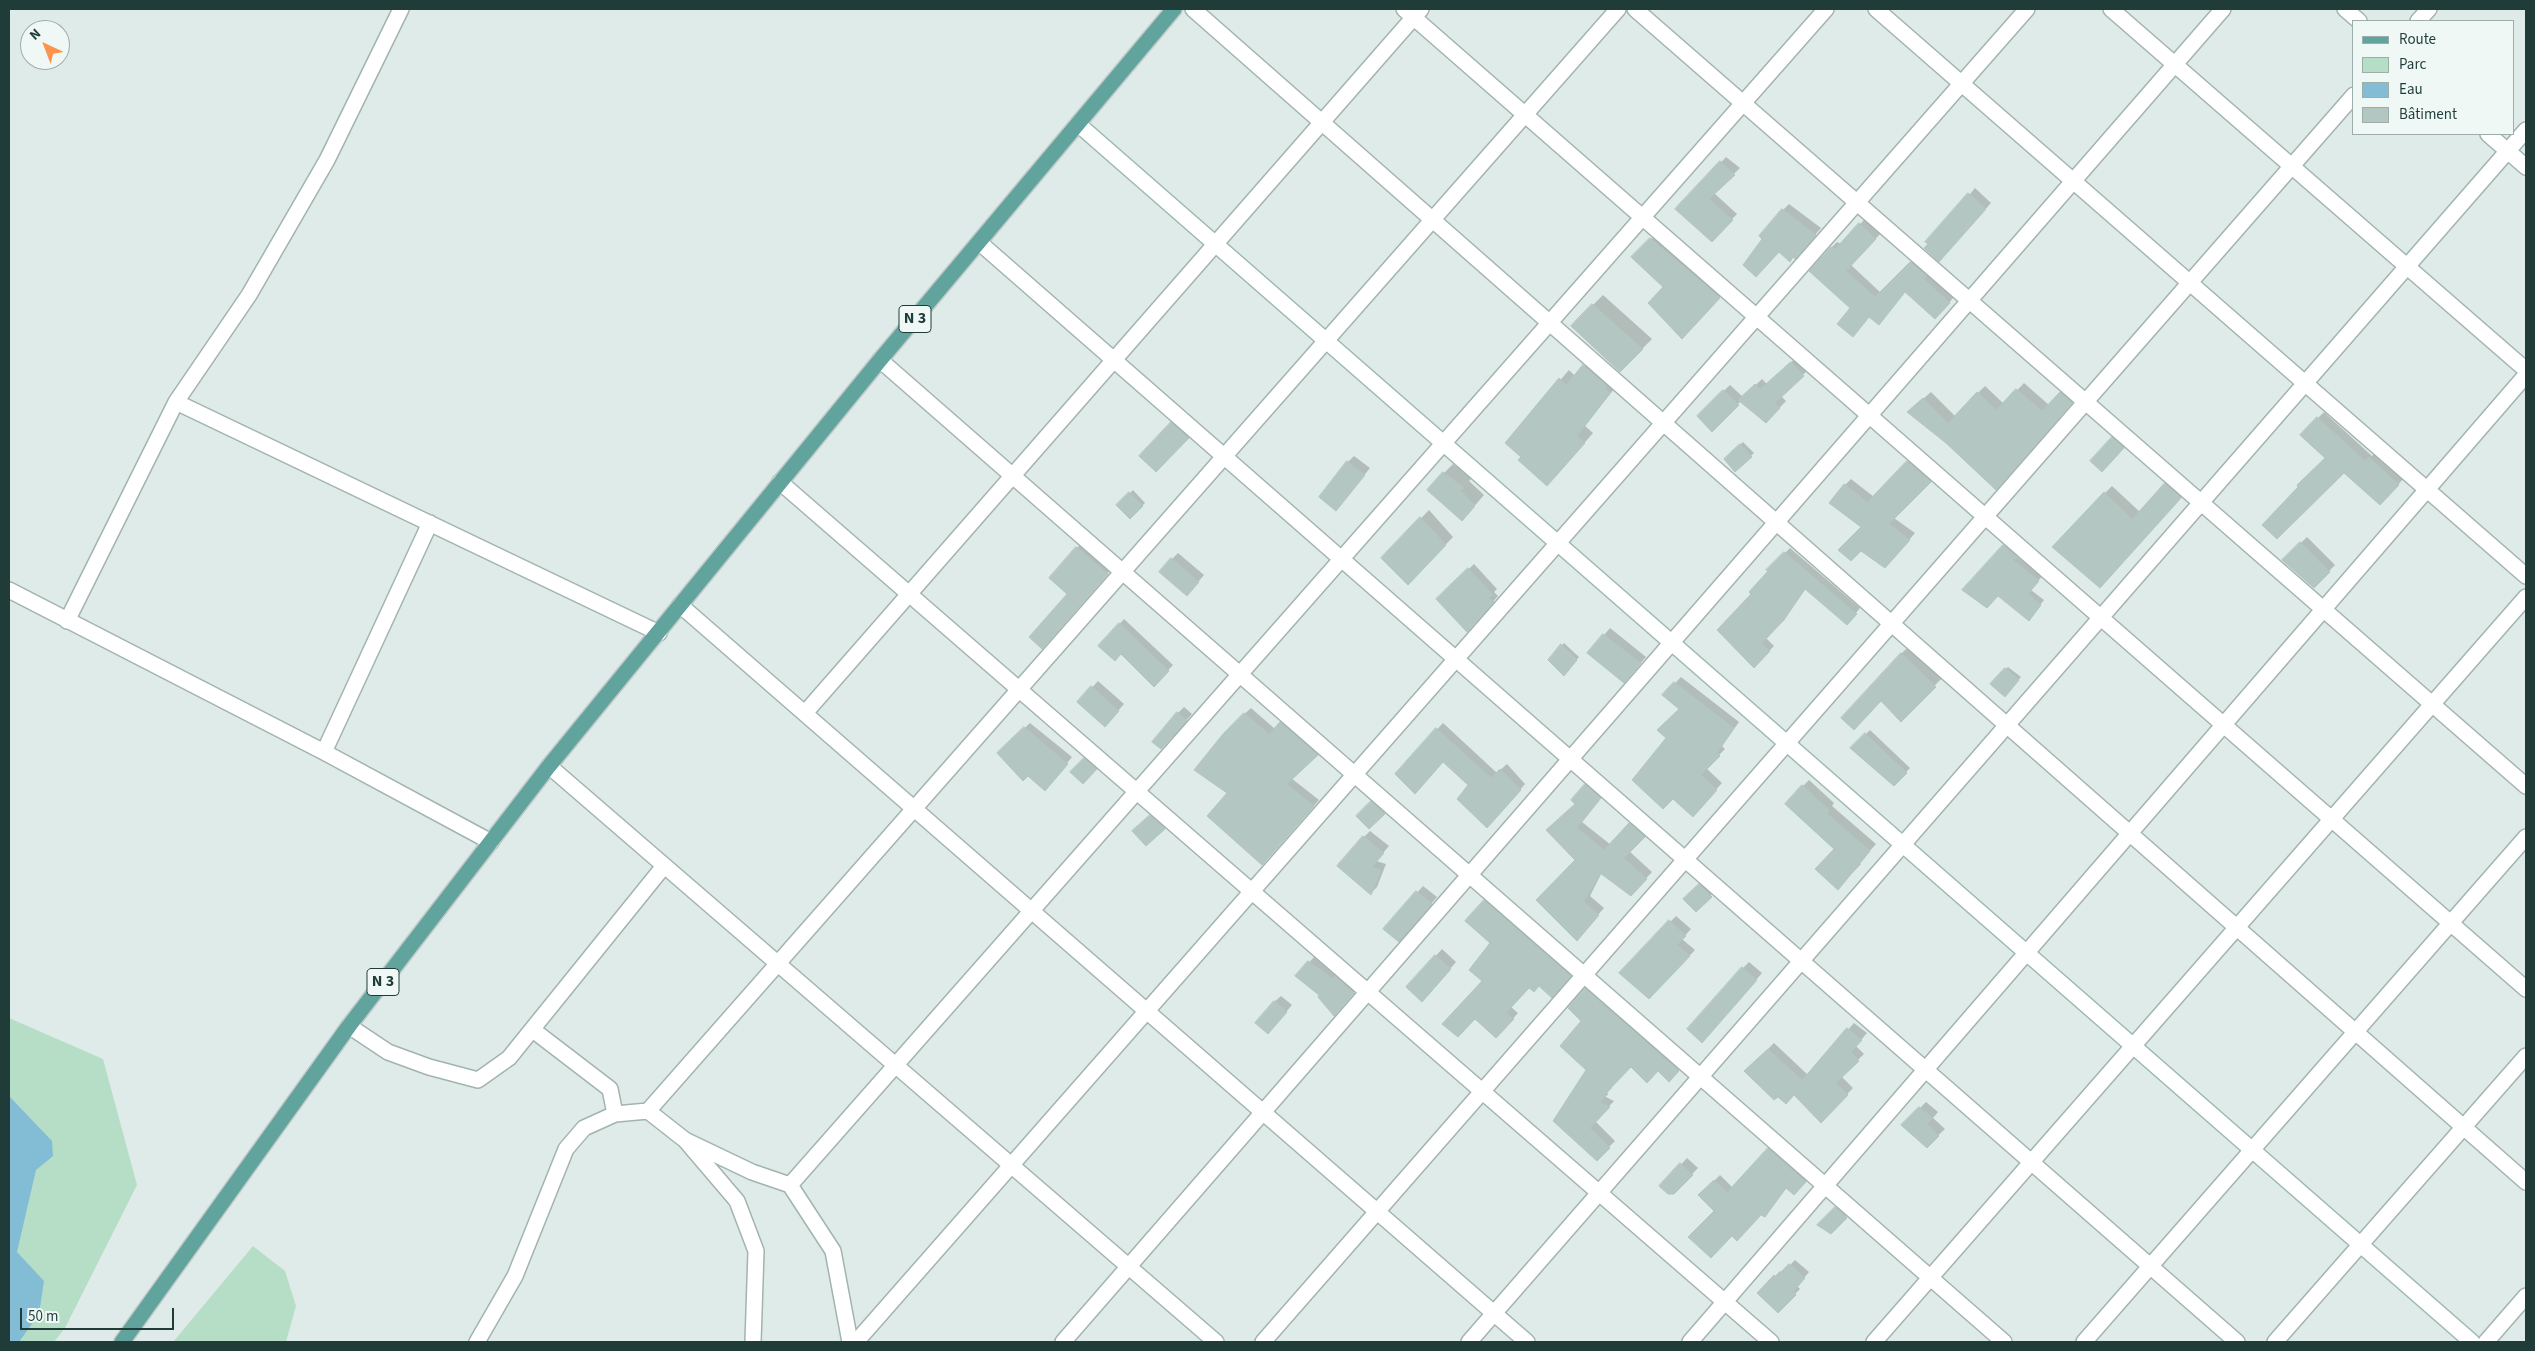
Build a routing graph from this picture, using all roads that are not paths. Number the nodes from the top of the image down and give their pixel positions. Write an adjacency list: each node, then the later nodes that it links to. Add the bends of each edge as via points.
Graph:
1 (401, 9): 45 (street, via 327,160 249,295)
2 (1174, 9): 22 (main road, N 3)
3 (1192, 9): 21 (street)
4 (1618, 9): 20 (street)
5 (1635, 9): 19 (street)
6 (1826, 9): 19 (street)
7 (1876, 9): 17 (street)
8 (2027, 9): 17 (street)
9 (2111, 9): 16 (street)
10 (2223, 9): 16 (street)
11 (2345, 9): 14 (street)
12 (2429, 9): 15 (street)
13 (1413, 12): 20 (street); 21 (street)
14 (2358, 20)
15 (2419, 20)
16 (2175, 64): 26 (street); 28 (street)
17 (1961, 84): 28 (street); 29 (street)
18 (2352, 97): 26 (street)
19 (1743, 103): 29 (street); 30 (street)
20 (1524, 114): 30 (street); 31 (street)
21 (1321, 123): 31 (street); 33 (street)
22 (1078, 124): 32 (main road, N 3); 33 (street)
23 (2526, 130): 25 (street)
24 (2489, 135): 25 (street)
25 (2508, 151): 27 (street); 34 (street)
26 (2292, 166): 34 (street); 35 (street)
27 (2526, 167)
28 (2073, 181): 35 (street); 36 (street)
29 (1857, 203): 36 (street); 37 (street)
30 (1642, 217): 37 (street); 38 (street)
31 (1431, 220): 38 (street); 39 (street)
32 (980, 243): 40 (main road, N 3); 41 (street)
33 (1214, 244): 39 (street); 41 (street)
34 (2407, 266): 42 (street); 44 (street)
35 (2190, 282): 44 (street); 46 (street)
36 (1970, 301): 46 (street); 47 (street)
37 (1757, 316): 47 (street); 48 (street)
38 (1549, 323): 48 (street); 49 (street)
39 (1325, 341): 49 (street); 50 (street)
40 (880, 360): 51 (street); 52 (main road, N 3)
41 (1114, 360): 50 (street); 51 (street)
42 (2526, 370)
43 (2526, 375): 53 (street)
44 (2305, 383): 53 (street); 54 (street)
45 (176, 402): 56 (street); 68 (street)
46 (2086, 402): 54 (street); 55 (street)
47 (1870, 415): 55 (street); 57 (street)
48 (1663, 423): 57 (street); 58 (street)
49 (1443, 444): 58 (street); 59 (street)
50 (1224, 456): 59 (street); 60 (street)
51 (1012, 476): 60 (street); 63 (street)
52 (780, 482): 63 (street); 65 (main road, N 3)
53 (2427, 490): 61 (street); 66 (street)
54 (2202, 503): 66 (street); 67 (street)
55 (1985, 516): 67 (street); 69 (street)
56 (430, 523): 70 (street); 80 (street)
57 (1776, 523): 69 (street); 71 (street)
58 (1557, 544): 71 (street); 72 (street)
59 (1342, 559): 72 (street); 73 (street)
60 (1122, 571): 73 (street); 74 (street)
61 (2526, 576)
62 (9, 590): 68 (street)
63 (909, 594): 74 (street); 76 (street)
64 (2526, 597): 75 (street)
65 (680, 605): 70 (main road, N 3); 76 (street)
66 (2324, 610): 75 (street); 77 (street)
67 (2101, 617): 77 (street); 78 (street)
68 (67, 621): 80 (street)
69 (1891, 624): 78 (street); 79 (street)
70 (659, 633): 82 (main road, N 3)
71 (1671, 643): 79 (street); 81 (street)
72 (1456, 659): 81 (street); 83 (street)
73 (1240, 674): 83 (street); 85 (street)
74 (1019, 688): 85 (street); 86 (street)
75 (2433, 705): 84 (street); 87 (street)
76 (805, 713): 86 (street)
77 (2224, 725): 87 (street); 88 (street)
78 (2007, 726): 88 (street); 91 (street)
79 (1786, 744): 91 (street); 92 (street)
80 (324, 752): 90 (street)
81 (1570, 759): 92 (street); 94 (street)
82 (549, 766): 90 (main road, N 3); 93 (street)
83 (1354, 774): 94 (street); 95 (street)
84 (2526, 786)
85 (1137, 791): 95 (street); 96 (street)
86 (914, 808): 96 (street); 101 (street)
87 (2332, 819): 97 (street); 98 (street)
88 (2130, 834): 98 (street); 99 (street)
89 (2526, 837): 97 (street)
90 (491, 842): 106 (main road, N 3)
91 (1903, 845): 99 (street); 100 (street)
92 (1685, 860): 100 (street); 102 (street)
93 (664, 866): 101 (street); 107 (street)
94 (1469, 875): 102 (street); 104 (street)
95 (1252, 891): 104 (street); 105 (street)
96 (1031, 911): 105 (street); 111 (street)
97 (2451, 923): 103 (street); 108 (street)
98 (2237, 928): 108 (street); 109 (street)
99 (2026, 953): 109 (street); 112 (street)
100 (1802, 961): 112 (street); 113 (street)
101 (778, 963): 111 (street); 115 (street)
102 (1584, 976): 113 (street); 114 (street)
103 (2526, 988)
104 (1368, 992): 114 (street); 116 (street)
105 (1147, 1011): 116 (street); 122 (street)
106 (348, 1026): 107 (street, via 388,1052 478,1080 509,1058); 135 (main road, N 3)
107 (533, 1030): 117 (street, via 610,1089)
108 (2356, 1032): 118 (street); 120 (street)
109 (2133, 1046): 120 (street); 121 (street)
110 (2526, 1056): 118 (street)
111 (896, 1065): 122 (street); 124 (street)
112 (1926, 1070): 121 (street); 125 (street)
113 (1700, 1077): 125 (street); 126 (street)
114 (1483, 1092): 126 (street); 127 (street)
115 (648, 1111): 117 (street); 119 (street)
116 (1263, 1112): 127 (street); 130 (street)
117 (615, 1114): 136 (street, via 584,1128 566,1149 515,1276)
118 (2464, 1127): 123 (street); 128 (street)
119 (686, 1140): 124 (street, via 752,1172); 137 (street, via 737,1201 756,1251)
120 (2252, 1150): 128 (street); 129 (street)
121 (2031, 1162): 129 (street); 131 (street)
122 (1012, 1165): 130 (street); 139 (street)
123 (2526, 1182)
124 (790, 1185): 138 (street, via 833,1251)
125 (1825, 1186): 131 (street); 133 (street)
126 (1600, 1193): 133 (street); 134 (street)
127 (1377, 1212): 134 (street); 142 (street)
128 (2360, 1245): 151 (street); 152 (street)
129 (2150, 1266): 149 (street); 150 (street)
130 (1129, 1267): 140 (street); 141 (street)
131 (1930, 1278): 147 (street); 148 (street)
132 (2526, 1296): 153 (street)
133 (1725, 1302): 145 (street); 146 (street)
134 (1494, 1314): 143 (street); 144 (street)
135 (122, 1342)
136 (477, 1342)
137 (753, 1342)
138 (850, 1342)
139 (856, 1342)
140 (1063, 1342)
141 (1216, 1342)
142 (1264, 1342)
143 (1469, 1342)
144 (1527, 1342)
145 (1690, 1342)
146 (1771, 1342)
147 (1874, 1342)
148 (2004, 1342)
149 (2084, 1342)
150 (2237, 1342)
151 (2275, 1342)
152 (2472, 1342)
153 (2486, 1342)

